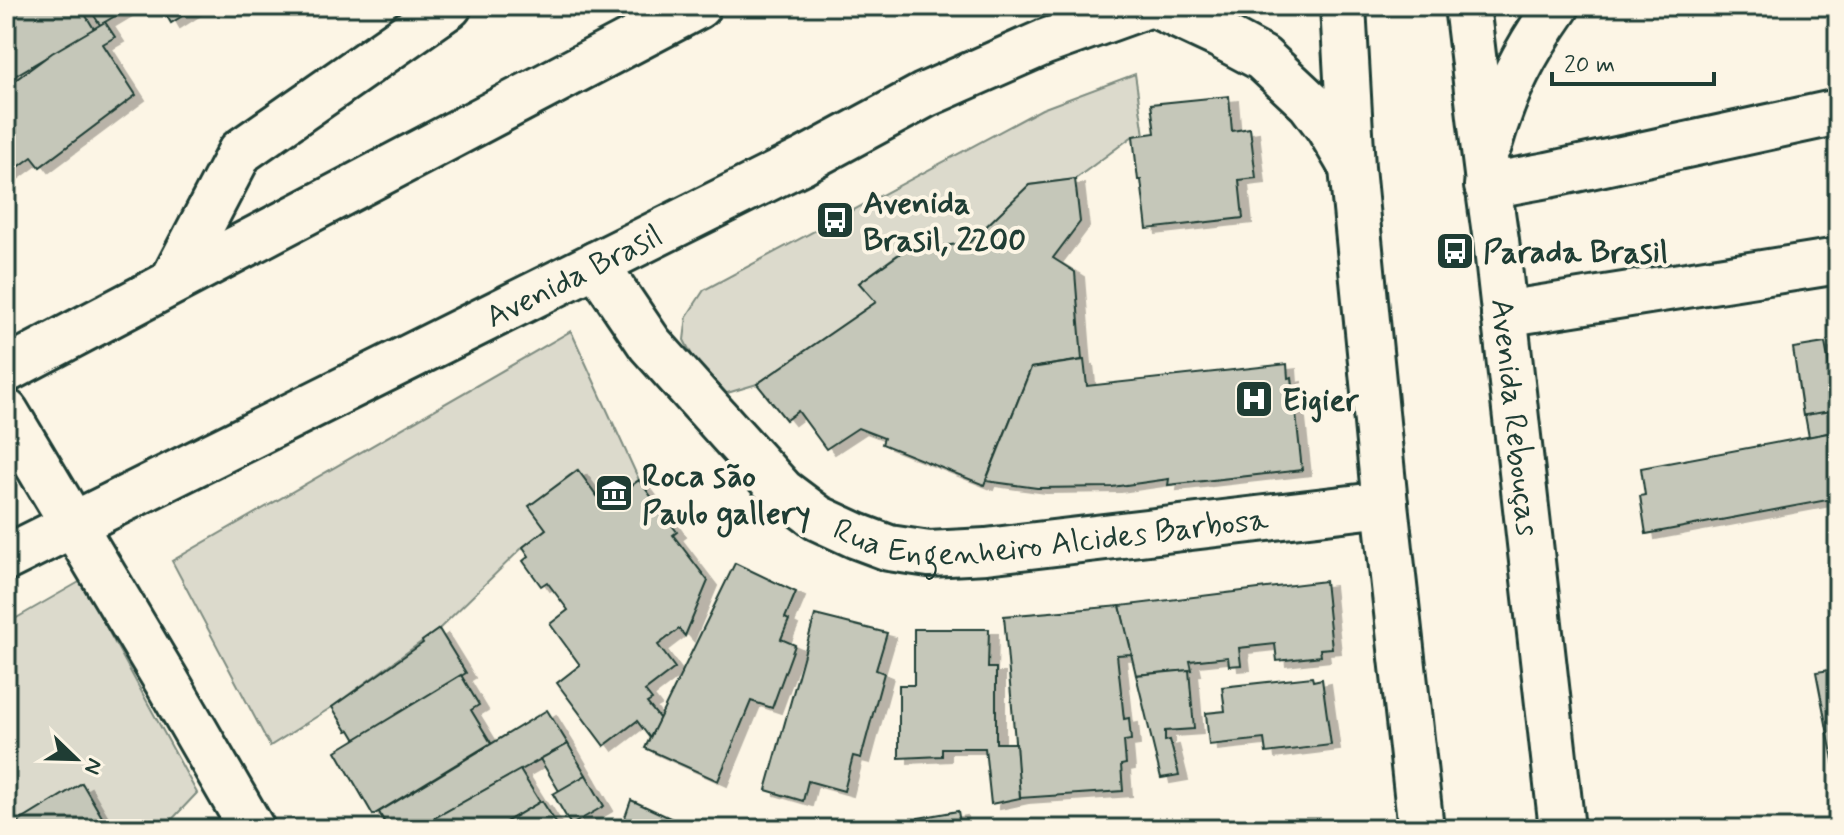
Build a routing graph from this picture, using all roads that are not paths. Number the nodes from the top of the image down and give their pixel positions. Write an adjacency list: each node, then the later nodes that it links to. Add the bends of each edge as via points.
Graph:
1 (449, 6): 13 (main road, via 240,152)
2 (698, 6): 13 (main road)
3 (1145, 6): 12 (main road, Avenida Brasil, via 1045,42 925,95)
4 (1157, 6): 9 (main road, via 1262,58 1310,103)
5 (1343, 6): 9 (main road)
6 (1467, 6): 10 (main road, Avenida Rebouças)
7 (1557, 6): 10 (main road, via 1500,106)
8 (1838, 112): 10 (main road, via 1548,175)
9 (1352, 168): 17 (main road)
10 (1486, 170): 14 (main road, Avenida Rebouças)
11 (1838, 261): 14 (main road)
12 (596, 264): 17 (main road, Rua Engenheiro Alcides Barbosa, via 650,344 782,491 818,518 889,548 929,554 986,551); 18 (main road, Avenida Brasil)
13 (172, 282): 15 (main road)
14 (1504, 314): 22 (main road, Avenida Rebouças)
15 (6, 370)
16 (6, 412): 18 (main road)
17 (1385, 504): 21 (main road)
18 (74, 525): 19 (main road, Avenida Brasil); 20 (main road)
19 (6, 558)
20 (252, 829)
21 (1421, 829)
22 (1562, 829)

